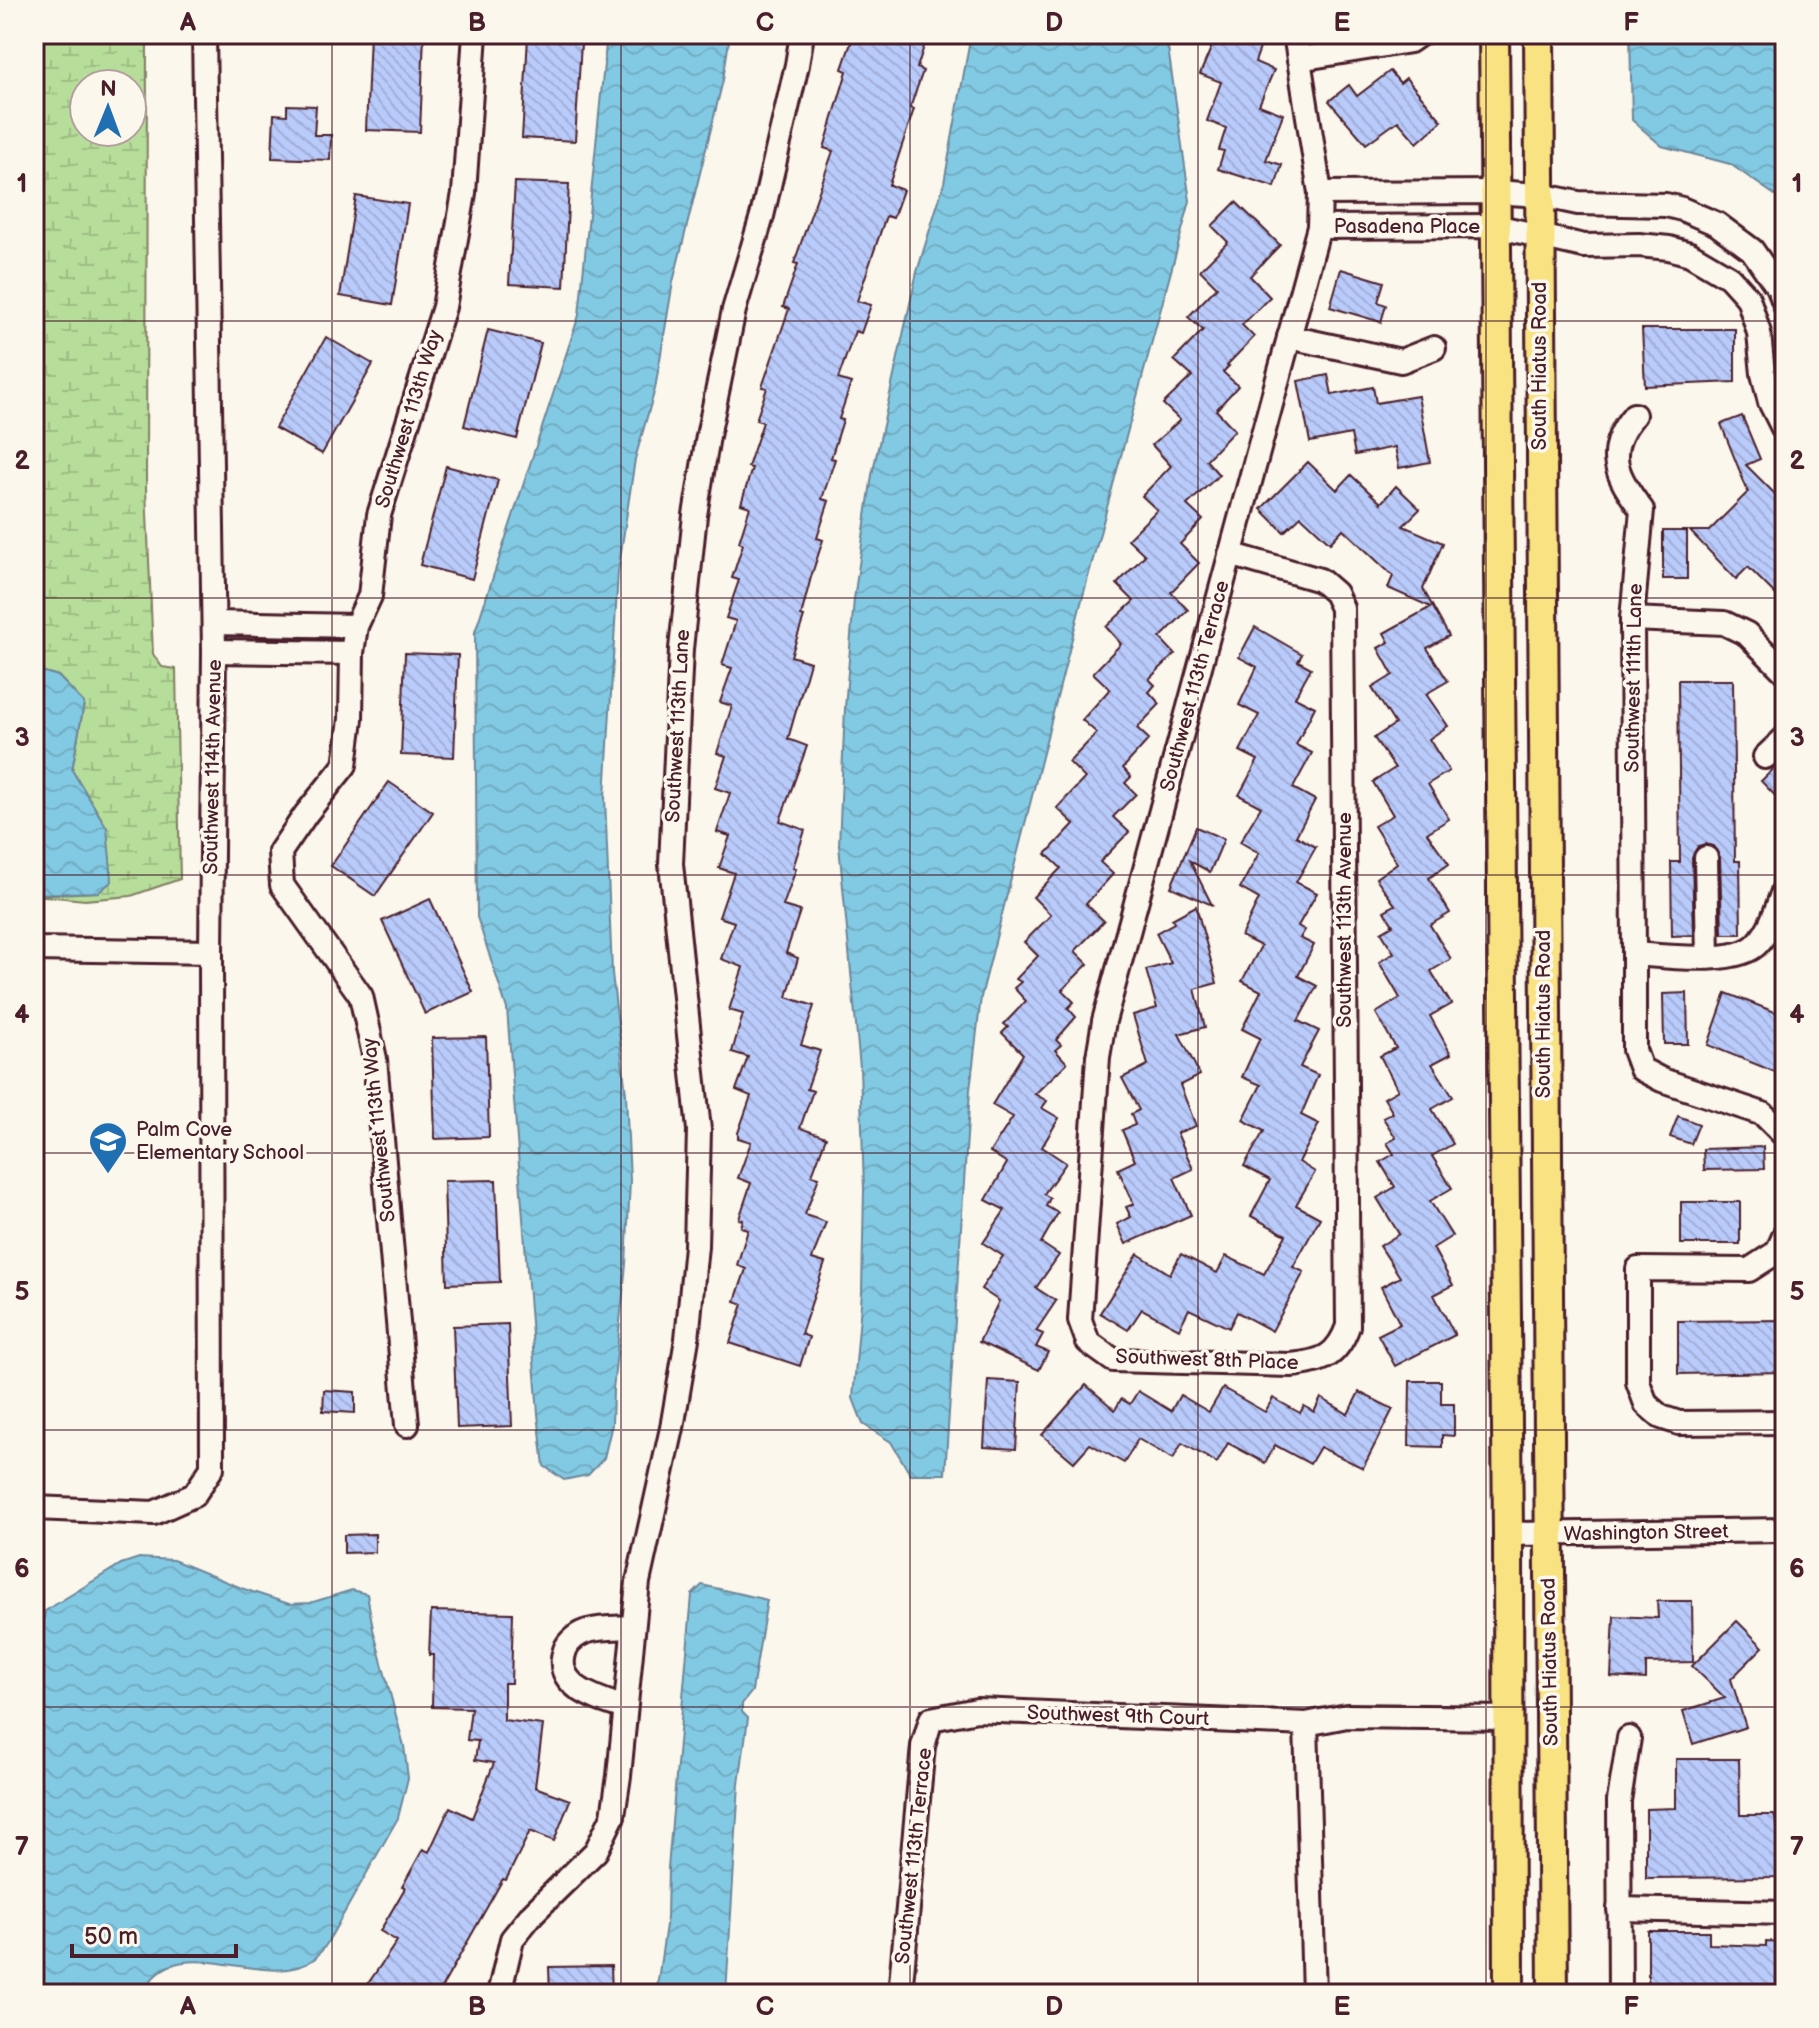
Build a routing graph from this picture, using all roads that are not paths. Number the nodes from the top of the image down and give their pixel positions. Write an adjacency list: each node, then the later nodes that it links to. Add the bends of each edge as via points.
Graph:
1 (204, 34): 22 (street, Southwest 114th Avenue)
2 (475, 34): 23 (street, Southwest 113th Way, via 464,193 444,307 379,515 370,596)
3 (802, 34): 45 (street, Southwest 113th Lane, via 762,216 734,310 695,515 681,649 671,864 699,1130 696,1246 687,1339)
4 (1295, 34): 8 (street, Southwest 113th Terrace)
5 (1420, 34): 8 (street, via 1410,41)
6 (1494, 34): 9 (main road, South Hiatus Road)
7 (1539, 34): 11 (main road, South Hiatus Road)
8 (1299, 59): 10 (street, Southwest 113th Terrace)
9 (1495, 192): 10 (street, Pasadena Place); 11 (street, Pasadena Place); 12 (main road, South Hiatus Road)
10 (1320, 193): 13 (street, Southwest 113th Terrace)
11 (1540, 195): 14 (main road, South Hiatus Road); 15 (street, Pasadena Place, via 1578,203 1666,205 1699,214 1752,250)
12 (1495, 226): 13 (street, Pasadena Place); 14 (street, Pasadena Place); 43 (main road, South Hiatus Road)
13 (1319, 227): 16 (street, Southwest 113th Terrace)
14 (1539, 235): 19 (street, Pasadena Place, via 1584,246 1669,248 1729,277 1748,298 1770,402); 44 (main road, South Hiatus Road)
15 (1785, 305)
16 (1289, 337): 17 (street, via 1401,361); 20 (street, Southwest 113th Terrace)
17 (1434, 348)
18 (1634, 415): 21 (street, Southwest 111th Lane, via 1621,431 1615,453 1620,483 1642,510)
19 (1785, 432)
20 (1230, 554): 37 (street, Southwest 113th Terrace, via 1104,1021 1080,1320); 38 (street, Southwest 113th Avenue, via 1320,580 1342,608 1348,1326)
21 (1632, 619): 26 (street, via 1724,623 1747,634); 33 (street, Southwest 111th Lane)
22 (214, 623): 23 (street); 24 (street, Southwest 114th Avenue)
23 (356, 626): 25 (street, Southwest 113th Way)
24 (214, 651): 25 (street); 32 (street, Southwest 114th Avenue)
25 (352, 653): 40 (street, Southwest 113th Way, via 345,765 280,852 282,885 361,996 375,1059)
26 (1785, 672)
27 (1785, 738): 28 (street)
28 (1765, 757)
29 (1706, 858): 34 (street)
30 (1785, 886): 34 (street, via 1758,945 1741,954)
31 (34, 949): 32 (street)
32 (211, 952): 41 (street, Southwest 114th Avenue, via 212,1468 194,1495 154,1513)
33 (1634, 954): 34 (street); 35 (street, Southwest 111th Lane, via 1634,1050 1641,1069 1763,1114)
34 (1708, 957)
35 (1785, 1136)
36 (1785, 1234): 39 (street, via 1777,1252 1749,1270 1638,1269 1638,1382 1646,1404 1679,1423)
37 (1088, 1342): 38 (street, Southwest 8th Place, via 1113,1360 1291,1365)
38 (1330, 1355)
39 (1785, 1422)
40 (407, 1425)
41 (34, 1508)
42 (1785, 1530): 44 (street, Washington Street)
43 (1508, 1534): 44 (street, Washington Street); 47 (main road, South Hiatus Road)
44 (1548, 1535): 57 (main road, South Hiatus Road)
45 (633, 1627): 46 (street); 46 (street, via 586,1631 567,1643 561,1661 566,1678 586,1695)
46 (625, 1708): 53 (street, via 613,1816 596,1851 512,1939)
47 (1507, 1718): 49 (street, Southwest 9th Court, via 1347,1716); 56 (main road, South Hiatus Road)
48 (931, 1719): 49 (street, Southwest 9th Court, via 977,1710); 54 (street, Southwest 113th Terrace, via 923,1746)
49 (1306, 1724): 55 (street)
50 (1629, 1738): 51 (street, via 1619,1801)
51 (1619, 1909): 52 (street); 58 (street)
52 (1785, 1913)
53 (499, 1994)
54 (900, 1994)
55 (1314, 1994)
56 (1509, 1994)
57 (1553, 1994)
58 (1620, 1994)

